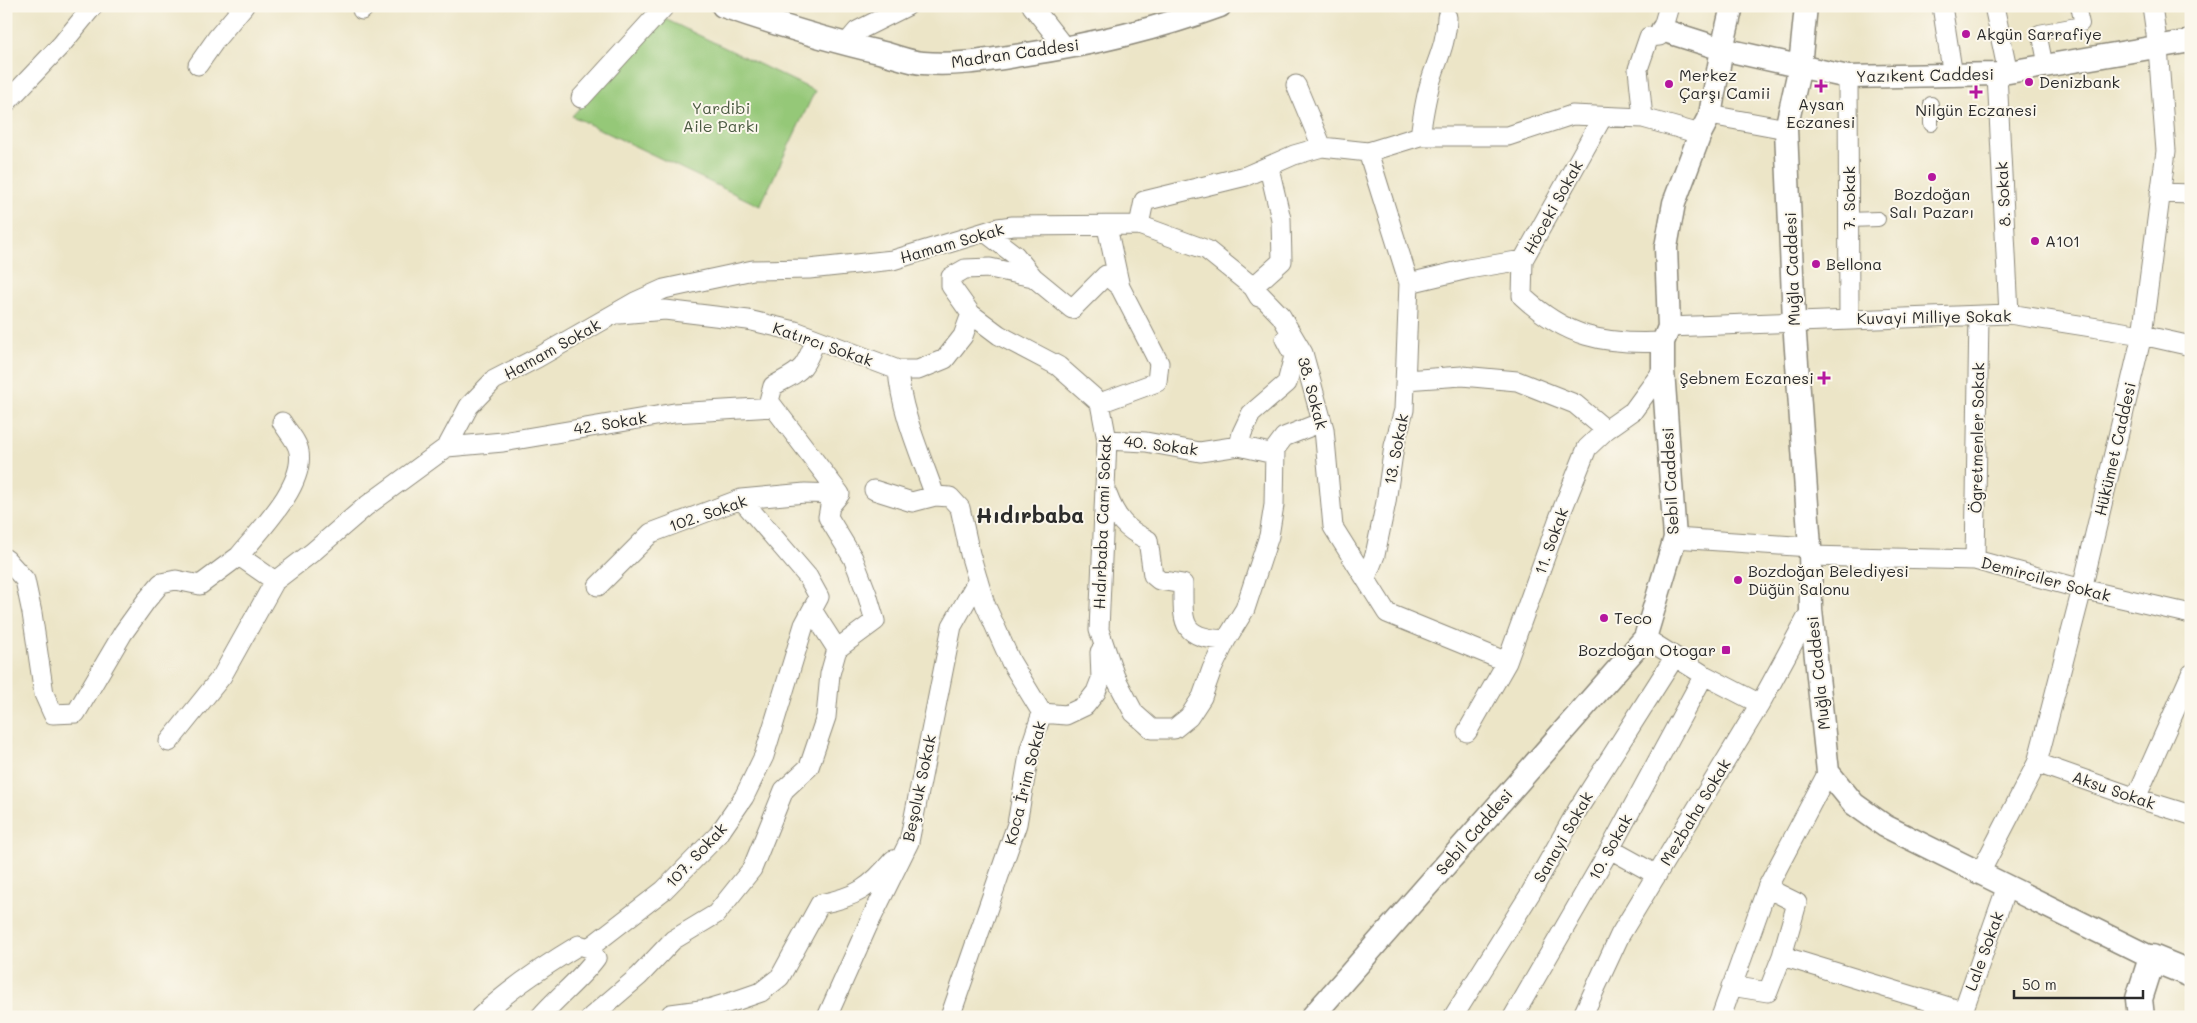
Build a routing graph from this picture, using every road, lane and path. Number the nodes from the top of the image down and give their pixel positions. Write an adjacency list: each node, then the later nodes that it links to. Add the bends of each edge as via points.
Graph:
1 (93, 6): 30 (street)
2 (244, 6): 22 (street)
3 (665, 6): 29 (street)
4 (723, 6): 18 (street, Madran Caddesi, via 793,31)
5 (1032, 6): 19 (street)
6 (1220, 6): 19 (street, Madran Caddesi, via 1175,23)
7 (1669, 6): 16 (street)
8 (1732, 6): 21 (street, Sebil Caddesi)
9 (1806, 6): 23 (street, Muğla Caddesi)
10 (1942, 6): 26 (street)
11 (1994, 6): 25 (street, 8. Sokak)
12 (2078, 6): 24 (street, via 2082,24 2039,32)
13 (2152, 6): 20 (street, Hükümet Caddesi)
14 (899, 9): 18 (street, via 857,31)
15 (1447, 17): 38 (street, via 1445,40 1424,102)
16 (1662, 30): 21 (street, Yazıkent Caddesi); 34 (street, via 1659,36 1648,37 1638,69)
17 (2191, 41): 20 (street, Yazıkent Caddesi)
18 (846, 44): 19 (street, Madran Caddesi, via 922,63 958,63)
19 (1065, 48)
20 (2158, 48): 24 (street, Yazıkent Caddesi); 42 (street, Hükümet Caddesi, via 2166,151)
21 (1722, 49): 23 (street, Yazıkent Caddesi); 32 (street, Sebil Caddesi)
22 (198, 65)
23 (1800, 66): 27 (street, Yazıkent Caddesi); 36 (street, Muğla Caddesi)
24 (2046, 66): 25 (street, Yazıkent Caddesi)
25 (2003, 74): 26 (street, Yazıkent Caddesi); 56 (street, 8. Sokak)
26 (1953, 76): 27 (street, Yazıkent Caddesi)
27 (1848, 77): 45 (street, 7. Sokak)
28 (1296, 85): 39 (street)
29 (581, 98)
30 (6, 103)
31 (1931, 104): 35 (street)
32 (1710, 115): 36 (street); 37 (street, Sebil Caddesi)
33 (1602, 118): 34 (street); 38 (street, via 1572,115 1508,136); 49 (street, Höceki Sokak)
34 (1643, 118): 37 (street)
35 (1931, 124)
36 (1786, 128): 59 (street, Muğla Caddesi)
37 (1700, 134): 60 (street, Sebil Caddesi, via 1674,203 1668,238)
38 (1420, 136): 40 (street)
39 (1322, 147): 40 (street); 41 (street, via 1294,155)
40 (1368, 152): 51 (street, 13. Sokak)
41 (1268, 168): 46 (street, via 1144,200); 53 (street, via 1281,219 1282,261)
42 (2160, 193): 43 (street); 61 (street, Hükümet Caddesi)
43 (2191, 194)
44 (1878, 219): 45 (street)
45 (1849, 220): 58 (street, 7. Sokak)
46 (1139, 225): 47 (street, Hamam Sokak); 53 (street, 38. Sokak, via 1207,250)
47 (1107, 227): 48 (street, Hamam Sokak, via 1013,226); 52 (street)
48 (985, 232): 50 (street, via 1015,255); 54 (street, Hamam Sokak, via 893,260 818,269 754,270 702,280 664,289)
49 (1523, 260): 51 (street, via 1468,268); 60 (street, Höceki Sokak, via 1522,296 1543,316 1587,337 1614,342)
50 (1033, 277): 52 (street, via 1072,309 1106,275); 55 (street, via 990,268 965,268 951,277 951,286)
51 (1409, 283): 66 (street, 13. Sokak)
52 (1120, 287): 67 (street, via 1160,363 1157,382)
53 (1252, 287): 70 (street, 38. Sokak, via 1281,316 1303,353); 73 (street, via 1294,356 1286,383 1250,414)
54 (617, 314): 62 (street, Katırcı Sokak, via 665,310 748,320 795,330); 74 (street, Hamam Sokak, via 494,380 469,406)
55 (971, 314): 64 (street, Katırcı Sokak, via 963,336 945,359 918,370); 67 (street, via 999,335 1058,366)
56 (2009, 314): 57 (street, Kuvayi Milliye Sokak); 61 (street, Kuvayi Milliye Sokak)
57 (1979, 316): 58 (street, Kuvayi Milliye Sokak); 85 (street, Ögretmenler Sokak)
58 (1849, 319): 59 (street, Kuvayi Milliye Sokak)
59 (1794, 321): 60 (street, Höceki Sokak); 82 (street, Muğla Caddesi)
60 (1666, 335): 65 (street, Sebil Caddesi)
61 (2142, 335): 63 (street, Kuvayi Milliye Sokak); 90 (street, Hükümet Caddesi)
62 (816, 339): 64 (street, Katırcı Sokak); 68 (street, via 806,363 797,374 773,386 769,401)
63 (2191, 346)
64 (898, 370): 79 (street, via 905,410)
65 (1663, 370): 71 (street, 11. Sokak, via 1633,411); 81 (street, Sebil Caddesi)
66 (1405, 380): 71 (street, via 1462,376 1517,381 1575,404); 86 (street, 13. Sokak, via 1404,410 1394,446 1386,502 1375,555)
67 (1100, 403): 72 (street, Hıdırbaba Cami Sokak)
68 (773, 407): 74 (street, 42. Sokak, via 674,413 503,442); 78 (street)
69 (282, 422): 83 (street, via 299,450 300,469 275,511)
70 (1322, 422): 75 (street, via 1284,437); 86 (street, 38. Sokak, via 1333,527)
71 (1606, 430): 99 (street, 11. Sokak, via 1587,448)
72 (1107, 440): 73 (street, 40. Sokak, via 1146,442 1200,452); 77 (street, Hıdırbaba Cami Sokak)
73 (1239, 446): 75 (street, 40. Sokak)
74 (447, 447): 88 (street, Hamam Sokak, via 365,507)
75 (1274, 454): 96 (street, Hıdırbaba Cami Sokak, via 1274,505 1269,536 1246,609)
76 (874, 490): 79 (street, via 912,502)
77 (1106, 491): 94 (street, Hıdırbaba Cami Sokak); 96 (street, via 1114,513 1127,528 1148,540 1153,575 1159,580 1183,584 1183,614 1187,628 1204,639)
78 (840, 494): 80 (street, 102. Sokak, via 805,493); 97 (street, via 830,506 828,517 853,558 875,621)
79 (935, 496): 87 (street, Koca İrim Sokak, via 950,497 960,508)
80 (741, 499): 89 (street, 102. Sokak, via 651,533); 91 (street, 107. Sokak, via 808,577 819,596)
81 (1674, 538): 82 (street, Demirciler Sokak); 95 (street, Sebil Caddesi)
82 (1810, 552): 85 (street, Demirciler Sokak); 92 (street, Muğla Caddesi)
83 (239, 556): 84 (street, via 200,585 176,580 161,583 124,633 76,713 53,714 44,694 25,580); 88 (street)
84 (6, 560)
85 (1975, 560): 90 (street, Demirciler Sokak)
86 (1366, 578): 99 (street, via 1387,614)
87 (978, 580): 103 (street, Koca İrim Sokak, via 1011,662); 110 (street, Beşoluk Sokak, via 952,626)
88 (275, 581): 105 (street, via 222,676)
89 (598, 586)
90 (2082, 589): 93 (street, Demirciler Sokak); 106 (street, Hükümet Caddesi)
91 (812, 610): 97 (street); 116 (street, 107. Sokak, via 801,634 764,756 744,797 718,835 664,890)
92 (1811, 610): 102 (street, Mezbaha Sokak); 107 (street, Muğla Caddesi)
93 (2191, 614)
94 (1099, 630): 96 (street, Hıdırbaba Cami Sokak, via 1115,677 1134,713 1152,729 1174,728 1189,717 1202,697); 103 (street, via 1101,679 1096,692 1085,706 1066,715)
95 (1645, 638): 98 (street); 128 (street, Sebil Caddesi)
96 (1226, 640)
97 (836, 649): 124 (street, via 826,716 809,767 784,790 752,869 716,914 673,940 639,976)
98 (1674, 658): 101 (street); 129 (street, Sanayi Sokak, via 1578,809 1530,894)
99 (1507, 662): 104 (street, 11. Sokak)
100 (2191, 674): 108 (street)
101 (1704, 675): 102 (street); 111 (street, 10. Sokak)
102 (1760, 704): 113 (street, Mezbaha Sokak)
103 (1042, 713): 127 (street, Koca İrim Sokak, via 1030,749 1017,824)
104 (1466, 732)
105 (169, 742)
106 (2037, 763): 108 (street, Aksu Sokak); 112 (street, Hükümet Caddesi)
107 (1828, 772): 112 (street, via 1854,804 1885,826); 115 (street)
108 (2136, 798): 109 (street, Aksu Sokak)
109 (2191, 815)
110 (909, 842): 125 (street, via 879,877 858,893 820,904 780,977 760,992 708,1010 671,1014); 126 (street, Beşoluk Sokak)
111 (1610, 849): 113 (street); 130 (street, 10. Sokak)
112 (1980, 873): 114 (street)
113 (1657, 875): 131 (street, Mezbaha Sokak, via 1620,936)
114 (2007, 886): 118 (street); 121 (street, Lale Sokak)
115 (1767, 888): 117 (street, via 1797,903); 120 (street)
116 (589, 948): 122 (street, 107. Sokak, via 578,945 557,958); 123 (street, via 596,958)
117 (1782, 956): 120 (street, via 1768,992); 121 (street)
118 (2152, 958): 119 (main road); 133 (main road, via 2138,1000)
119 (2191, 974)
120 (1731, 986): 132 (street)
121 (1962, 1014)
122 (480, 1017)
123 (540, 1017)
124 (591, 1017)
125 (669, 1017)
126 (827, 1017)
127 (950, 1017)
128 (1312, 1017)
129 (1453, 1017)
130 (1513, 1017)
131 (1582, 1017)
132 (1722, 1017)
133 (2141, 1017)

